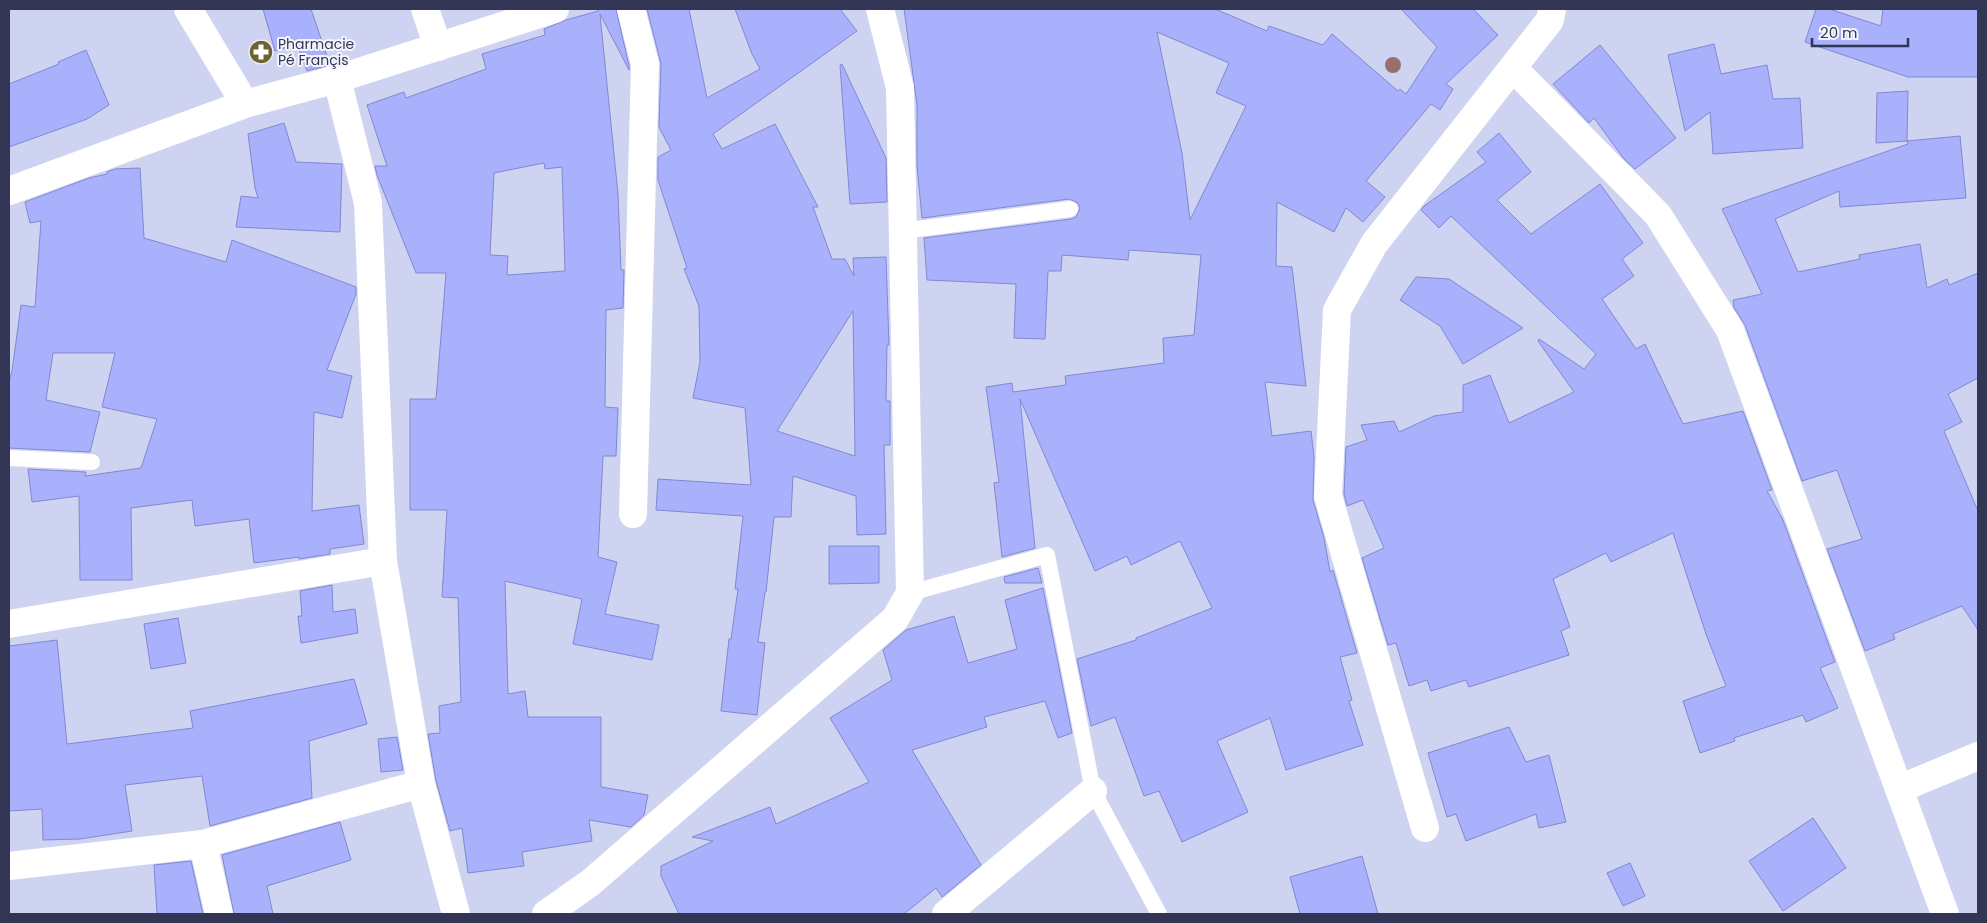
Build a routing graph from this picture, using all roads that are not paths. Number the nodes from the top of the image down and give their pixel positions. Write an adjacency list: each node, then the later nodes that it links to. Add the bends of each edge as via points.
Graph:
1 (188, 9): 10 (street)
2 (425, 9): 7 (street)
3 (555, 9): 7 (street)
4 (631, 9): 16 (street, via 645,64)
5 (880, 9): 13 (street, via 900,88)
6 (1552, 9): 8 (street, via 1550,20)
7 (438, 47): 9 (street)
8 (1513, 68): 22 (street, via 1658,215 1730,330); 24 (street, via 1374,244 1337,310 1328,496)
9 (336, 79): 10 (street); 17 (street, via 368,203)
10 (245, 104): 11 (street)
11 (9, 191)
12 (1070, 209): 13 (lane)
13 (902, 230): 18 (street)
14 (9, 458): 15 (lane)
15 (92, 462)
16 (633, 514)
17 (383, 561): 19 (street); 21 (street)
18 (910, 594): 23 (lane, via 1047,555); 29 (street, via 896,619 590,883)
19 (9, 624)
20 (1978, 756): 22 (street)
21 (421, 784): 25 (street); 28 (street)
22 (1899, 789): 32 (street)
23 (1093, 791): 30 (street); 31 (lane)
24 (1425, 828)
25 (203, 844): 26 (street); 27 (street)
26 (9, 866)
27 (218, 914)
28 (456, 914)
29 (546, 914)
30 (946, 914)
31 (1159, 914)
32 (1945, 914)

